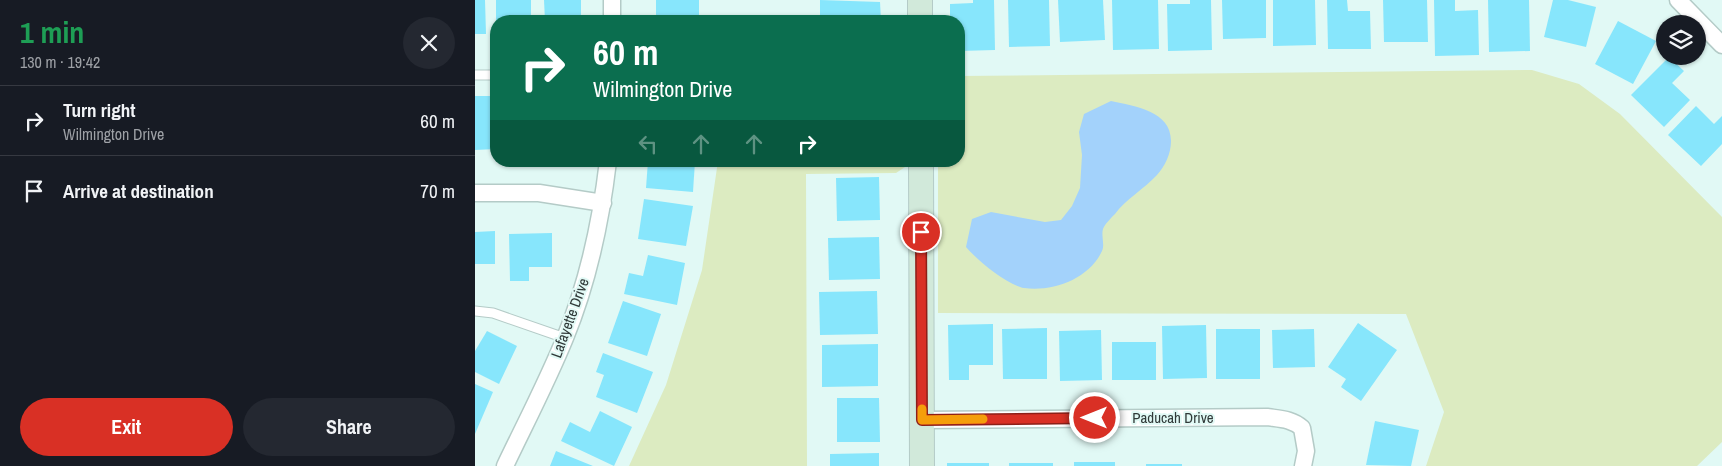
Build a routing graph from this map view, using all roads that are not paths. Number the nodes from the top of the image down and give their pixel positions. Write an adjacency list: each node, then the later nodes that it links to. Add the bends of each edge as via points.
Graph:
1 (612, 0): 4 (street)
2 (920, 0): 5 (street)
3 (1678, 0): 6 (street)
4 (612, 15)
5 (920, 15)
6 (1722, 45)
7 (475, 75): 8 (lane)
8 (490, 75)
9 (606, 167): 12 (street, Lafayette Drive)
10 (921, 167): 15 (street)
11 (475, 193): 12 (street, via 539,192)
12 (603, 204): 14 (street, Lafayette Drive)
13 (475, 311): 14 (lane, via 493,313)
14 (565, 338): 16 (street, Lafayette Drive)
15 (922, 420): 17 (street); 18 (street, Paducah Drive, via 1267,417 1295,421 1302,428 1306,451)
16 (505, 466)
17 (922, 466)
18 (1303, 466)

